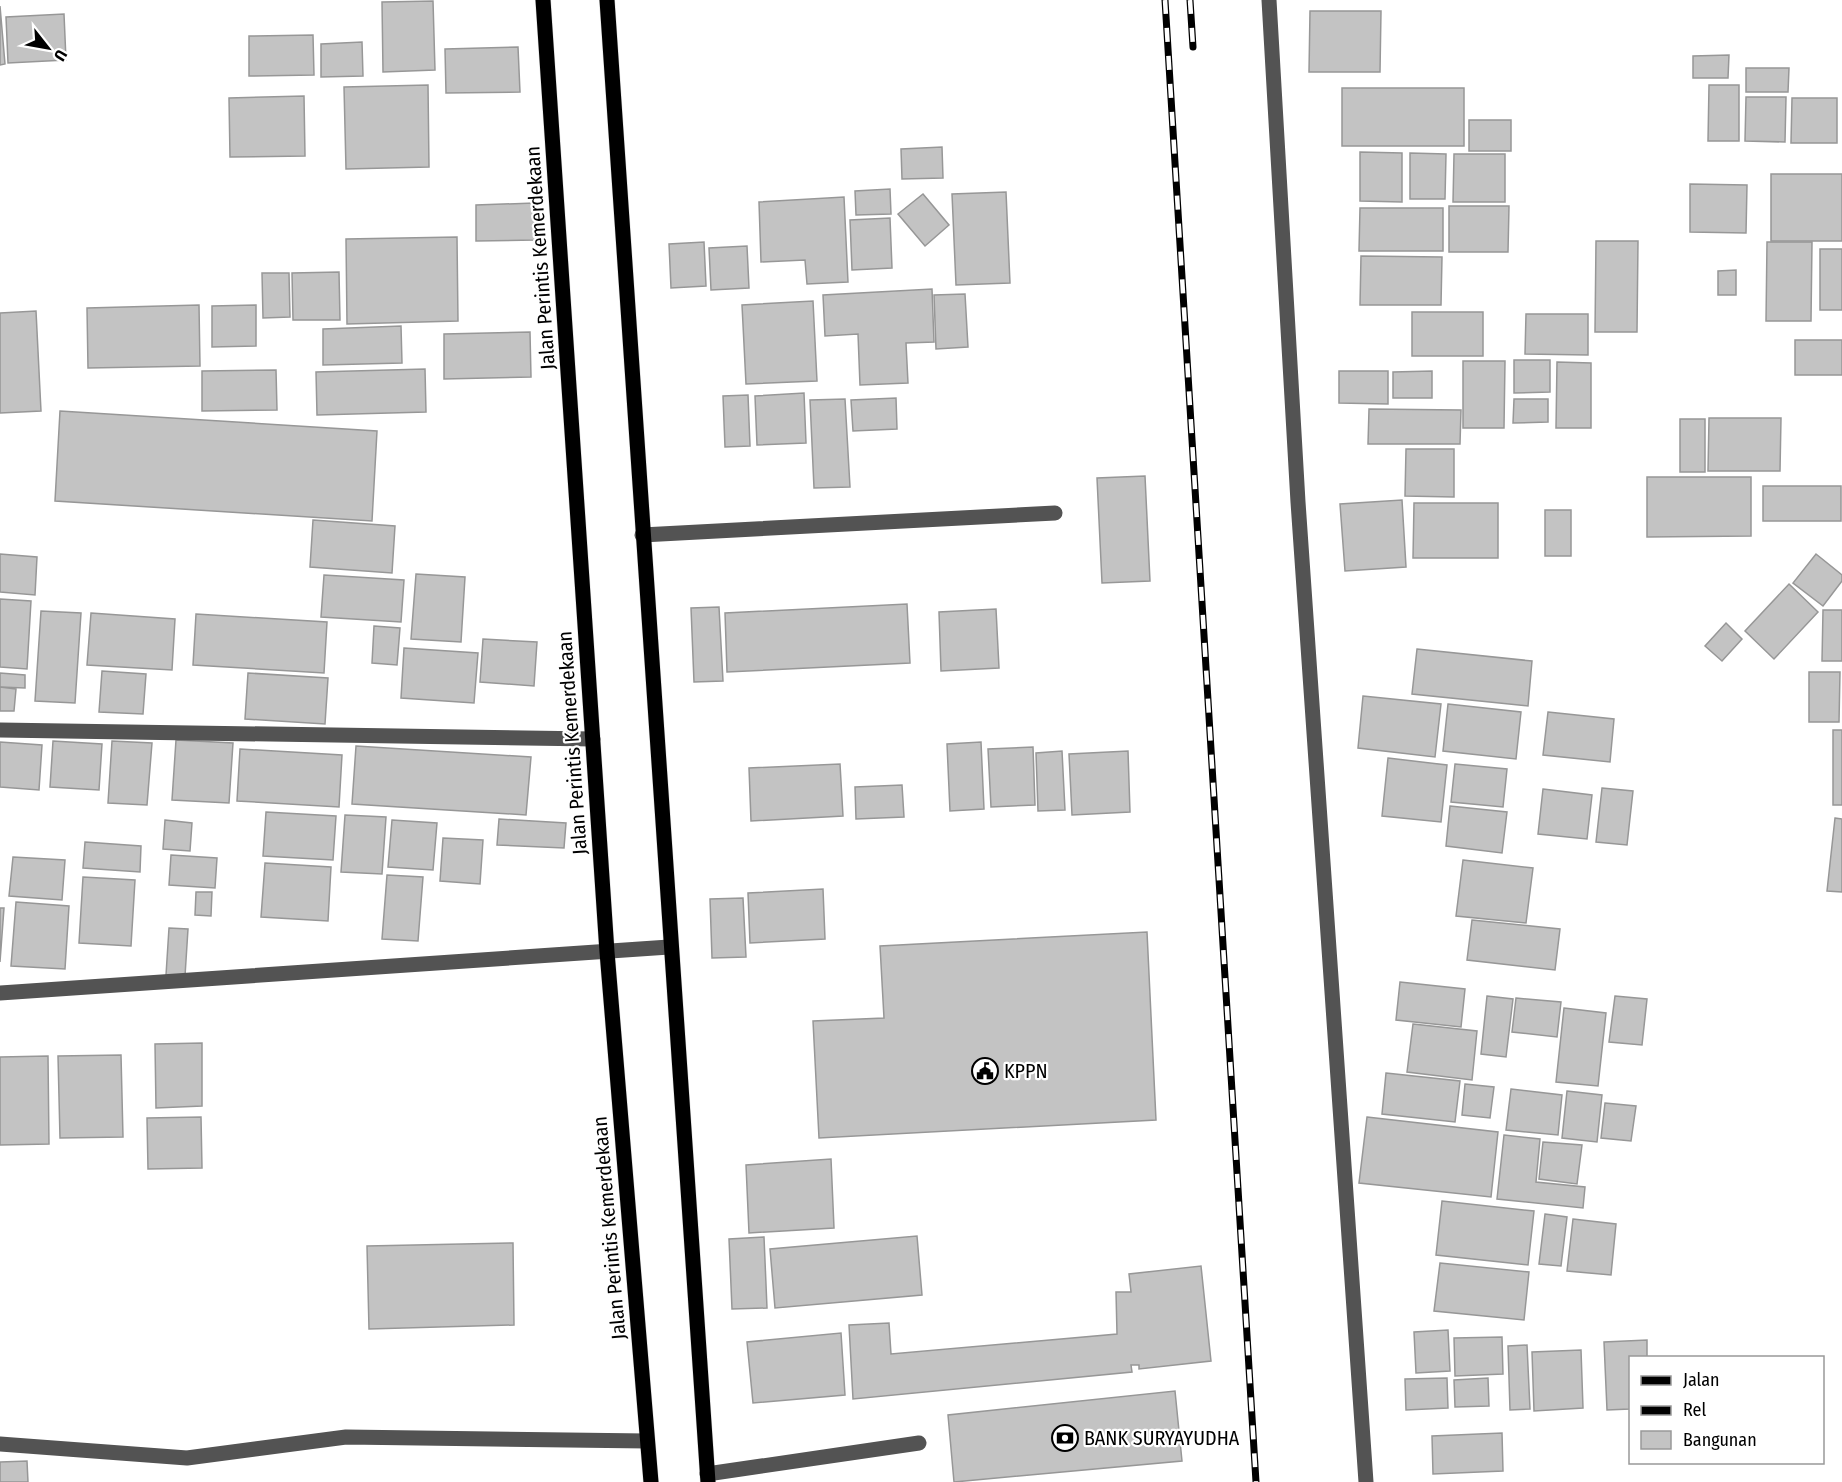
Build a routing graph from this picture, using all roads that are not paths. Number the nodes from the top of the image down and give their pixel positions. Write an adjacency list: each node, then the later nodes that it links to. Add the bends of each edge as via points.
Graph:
1 (543, 0): 7 (main road, Jalan Perintis Kemerdekaan)
2 (607, 0): 5 (main road)
3 (1269, 0): 16 (street, via 1299,513)
4 (1055, 513): 5 (street)
5 (642, 535): 8 (main road)
6 (0, 730): 7 (street)
7 (593, 739): 9 (main road, Jalan Perintis Kemerdekaan)
8 (669, 947): 9 (street); 14 (main road)
9 (607, 952): 10 (street); 11 (main road, Jalan Perintis Kemerdekaan)
10 (0, 993)
11 (647, 1441): 13 (street, via 346,1437 187,1458); 15 (main road, Jalan Perintis Kemerdekaan)
12 (919, 1443): 14 (street)
13 (0, 1444)
14 (707, 1478)
15 (651, 1482)
16 (1366, 1482)

